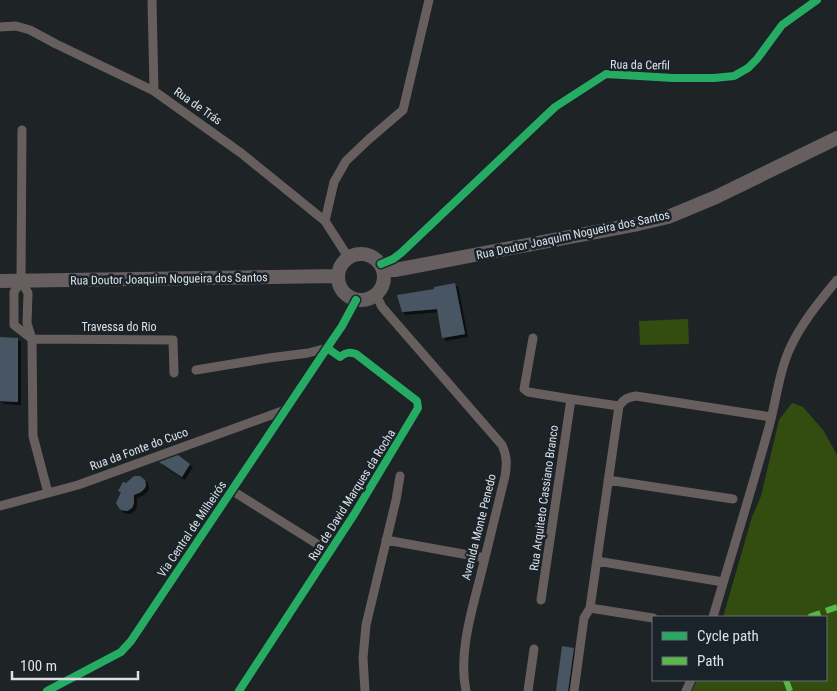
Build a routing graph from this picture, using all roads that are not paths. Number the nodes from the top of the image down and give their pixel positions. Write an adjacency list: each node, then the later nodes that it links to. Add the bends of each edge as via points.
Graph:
1 (152, 0): 5 (street)
2 (429, 0): 8 (street, via 403,110 346,161 334,182)
3 (817, 0): 10 (street, Rua da Cerfil, via 782,25 757,59 734,76 673,78 606,74 555,108 401,253)
4 (0, 27): 5 (street, Rua de Trás, via 16,26 30,30)
5 (154, 91): 8 (street, Rua de Trás, via 241,153)
6 (22, 130): 14 (street)
7 (837, 138): 10 (main road, Rua Doutor Joaquim Nogueira dos Santos, via 708,201 651,222 396,270)
8 (325, 221): 9 (street, Rua de Trás)
9 (348, 257): 10 (main road, via 368,254); 11 (main road, via 340,266)
10 (382, 267): 15 (main road, via 384,281)
11 (338, 276): 14 (main road, Rua Doutor Joaquim Nogueira dos Santos); 16 (main road, via 338,283 345,294)
12 (837, 280): 25 (street, via 809,315 790,348)
13 (0, 281): 14 (main road, Rua Doutor Joaquim Nogueira dos Santos)
14 (21, 281): 18 (street, via 28,293 27,323); 18 (street, via 14,292 14,325)
15 (376, 295): 16 (main road, via 367,300); 34 (street, Avenida Monte Penedo, via 382,307 506,453 505,476)
16 (356, 300): 19 (street, Via Central de Milheirós)
17 (533, 338): 22 (street, via 524,389)
18 (32, 339): 21 (street, Travessa do Rio, via 173,340); 29 (street, via 33,436)
19 (327, 348): 20 (street); 24 (street, Via Central de Milheirós); 33 (street, Rua de David Marques da Rocha, via 340,357 344,353 356,354 418,405)
20 (196, 370)
21 (174, 372)
22 (571, 399): 23 (street); 37 (street, Rua Arquiteto Cassiano Branco)
23 (619, 406): 25 (street, via 628,397 636,396); 27 (street)
24 (285, 410): 28 (street, Via Central de Milheirós); 29 (street, Rua da Fonte do Cuco)
25 (771, 418): 36 (street)
26 (400, 476): 32 (street)
27 (608, 480): 30 (street); 35 (street)
28 (232, 490): 33 (street); 42 (street, Via Central de Milheirós, via 121,652)
29 (48, 493): 31 (street, Rua da Fonte do Cuco)
30 (733, 499)
31 (0, 506)
32 (386, 540): 34 (street); 44 (street, via 366,625)
33 (330, 552): 43 (street, Rua de David Marques da Rocha)
34 (485, 558): 45 (street, Avenida Monte Penedo, via 469,622 465,654)
35 (597, 561): 36 (street); 38 (street)
36 (723, 582): 39 (street)
37 (541, 600)
38 (590, 608): 40 (street); 47 (street, via 584,618)
39 (713, 616)
40 (652, 618)
41 (534, 649): 46 (street)
42 (48, 691)
43 (240, 691)
44 (365, 691)
45 (466, 691)
46 (528, 691)
47 (574, 691)

